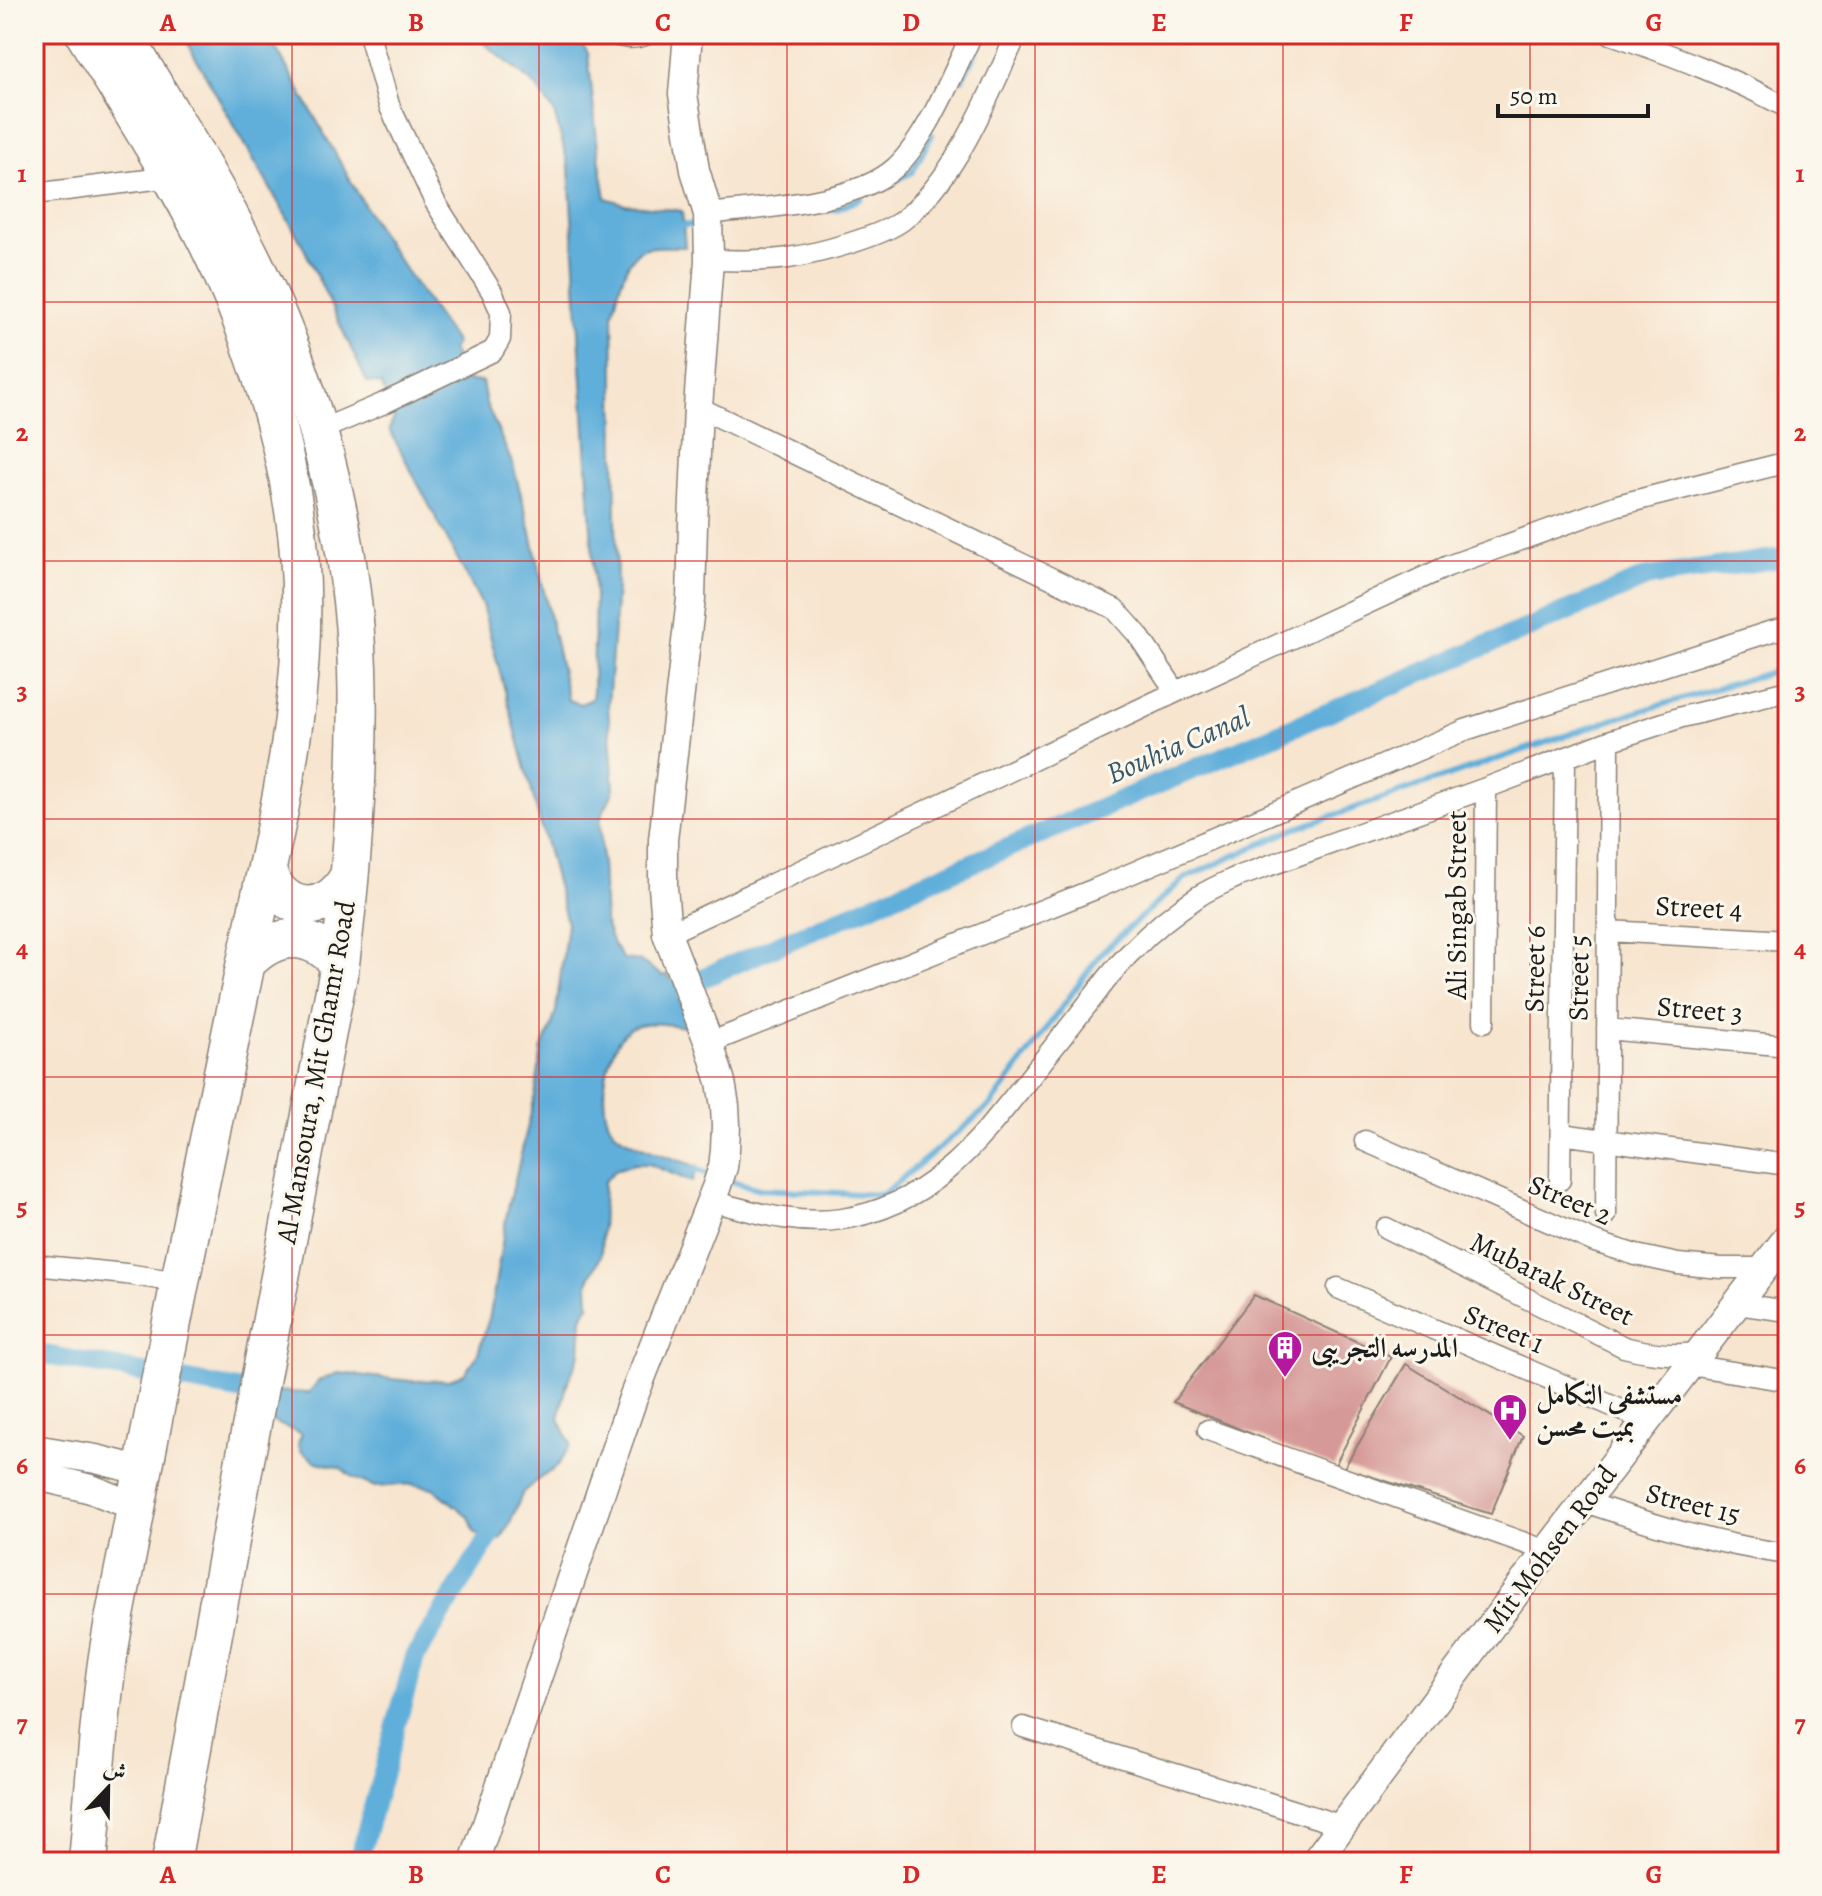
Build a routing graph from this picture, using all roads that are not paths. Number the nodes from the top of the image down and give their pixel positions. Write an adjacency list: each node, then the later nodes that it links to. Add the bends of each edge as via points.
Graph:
1 (85, 34): 11 (highway)
2 (123, 34): 15 (highway, Al Mansoura, Mit Ghamr Road, via 255,267)
3 (369, 34): 15 (street, via 389,105 435,202 501,312 500,339 493,351)
4 (614, 34): 5 (street)
5 (648, 34)
6 (688, 34): 13 (street, via 683,94)
7 (972, 34): 13 (street, via 932,116 896,167 878,180)
8 (1017, 34): 13 (street, via 957,154 934,189 901,222 784,259)
9 (1611, 34): 10 (street, via 1750,87)
10 (1788, 108)
11 (171, 177): 12 (street); 23 (highway, via 237,309 282,448 294,514 301,645 286,774)
12 (34, 194)
13 (709, 236): 14 (street)
14 (698, 407): 19 (street, via 1115,609); 26 (street, via 691,599 663,840)
15 (318, 431): 24 (highway, Al Mansoura, Mit Ghamr Road, via 333,489 356,651 358,726)
16 (1788, 462): 19 (street, via 1618,505 1475,556)
17 (1788, 628): 32 (street, via 1465,730 1095,889)
18 (1788, 691): 20 (street)
19 (1176, 692): 26 (street)
20 (1609, 741): 21 (street); 25 (street, Street 5)
21 (1565, 758): 22 (street); 34 (street, Street 6)
22 (1486, 788): 30 (street, Ali Singab Street); 39 (street, via 1237,877 1199,896 1117,966 967,1153 906,1199 869,1213 804,1221 775,1217)
23 (267, 872): 24 (highway, via 281,895 305,906 331,899); 28 (highway)
24 (348, 878): 29 (highway, Al Mansoura, Mit Ghamr Road)
25 (1608, 931): 27 (street, Street 4); 31 (street, Street 5)
26 (667, 934): 32 (street)
27 (1788, 941)
28 (246, 963): 29 (highway, via 270,943 285,939 316,944); 46 (highway)
29 (340, 964): 62 (highway, Al Mansoura, Mit Ghamr Road)
30 (1484, 1022)
31 (1607, 1029): 33 (street, Street 3); 36 (street, Street 5)
32 (709, 1043): 39 (street, via 725,1106)
33 (1788, 1046)
34 (1561, 1134): 36 (street); 38 (street, Street 6)
35 (1365, 1141): 44 (street, Street 2, via 1622,1251 1678,1264)
36 (1606, 1141): 37 (street); 40 (street, Street 5)
37 (1788, 1165)
38 (1560, 1180)
39 (717, 1185): 63 (street, via 633,1398)
40 (1606, 1215)
41 (1386, 1228): 49 (street, Mubarak Street, via 1624,1347)
42 (1788, 1237): 44 (street, Mit Mohsen Road)
43 (34, 1265): 46 (street, via 126,1274)
44 (1764, 1268): 47 (street, Mit Mohsen Road)
45 (1338, 1288): 51 (street, Street 1)
46 (177, 1295): 55 (highway)
47 (1737, 1304): 48 (street); 49 (street, Mit Mohsen Road)
48 (1788, 1311)
49 (1695, 1359): 50 (street, Mubarak Street); 51 (street, Mit Mohsen Road)
50 (1788, 1381)
51 (1647, 1421): 56 (street, Mit Mohsen Road)
52 (1208, 1430): 57 (street)
53 (34, 1449): 55 (street, via 96,1459)
54 (34, 1475): 55 (street, via 91,1489)
55 (142, 1476): 61 (highway, via 108,1661)
56 (1585, 1502): 57 (street, Mit Mohsen Road); 58 (street, Street 15, via 1647,1523)
57 (1547, 1551): 60 (street, Mit Mohsen Road)
58 (1788, 1554)
59 (1023, 1727): 60 (street)
60 (1343, 1826): 64 (street, Mit Mohsen Road)
61 (88, 1862)
62 (171, 1862)
63 (474, 1862)
64 (1315, 1862)

